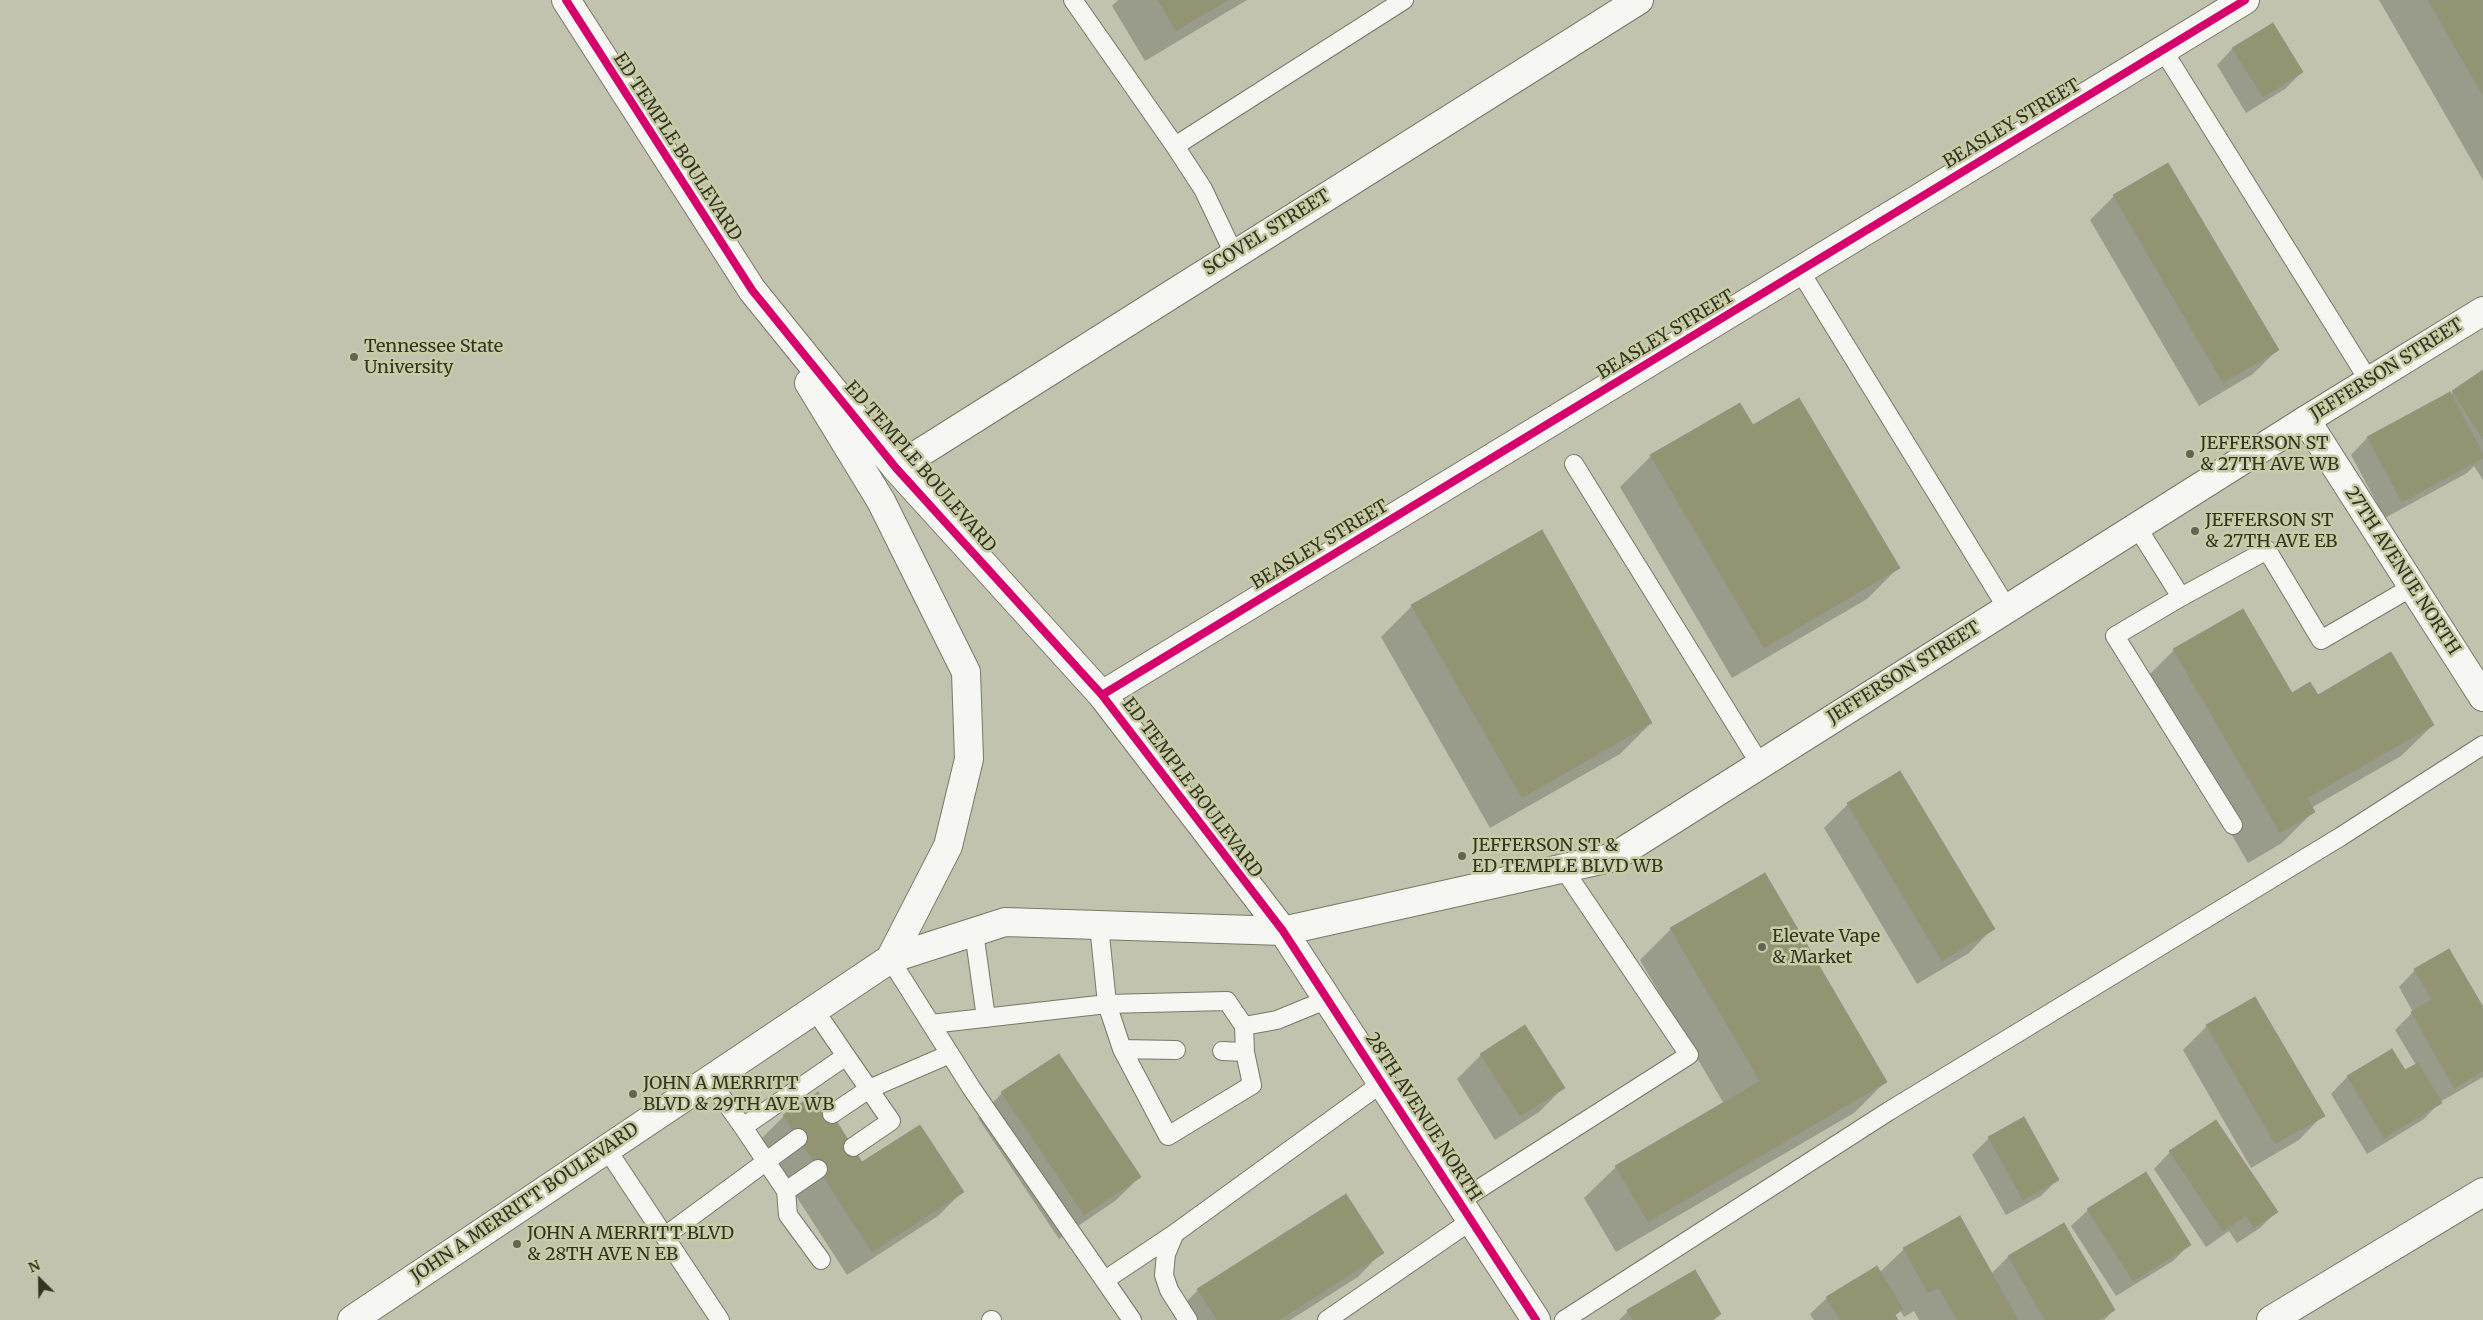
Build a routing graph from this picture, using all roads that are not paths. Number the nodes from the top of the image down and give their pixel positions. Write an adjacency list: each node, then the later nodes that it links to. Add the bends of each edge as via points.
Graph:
1 (566, 0): 10 (street, ED TEMPLE BOULEVARD)
2 (1073, 0): 7 (lane)
3 (1404, 0): 7 (lane)
4 (1639, 0): 8 (street, SCOVEL STREET)
5 (2245, 0): 6 (street, BEASLEY STREET)
6 (2163, 50): 9 (street, BEASLEY STREET); 12 (lane)
7 (1175, 146): 8 (lane, via 1203,189)
8 (1234, 254): 15 (street, SCOVEL STREET)
9 (1800, 271): 19 (lane); 20 (street, BEASLEY STREET)
10 (752, 290): 15 (street, ED TEMPLE BOULEVARD); 29 (street, via 881,501 966,672 969,759 948,846)
11 (2483, 311): 12 (street, JEFFERSON STREET)
12 (2369, 381): 13 (street, JEFFERSON STREET)
13 (2306, 420): 16 (street, JEFFERSON STREET); 17 (street, 27TH AVENUE NORTH)
14 (1574, 464): 23 (lane)
15 (896, 468): 20 (street, ED TEMPLE BOULEVARD)
16 (2136, 527): 18 (lane); 19 (street, JEFFERSON STREET)
17 (2412, 587): 18 (lane, via 2321,640 2267,550); 21 (street, 27TH AVENUE NORTH)
18 (2181, 597): 24 (lane, via 2115,636)
19 (2007, 608): 23 (street, JEFFERSON STREET)
20 (1102, 695): 27 (street, ED TEMPLE BOULEVARD)
21 (2483, 697)
22 (2483, 745): 65 (lane, via 2340,837 1889,1111)
23 (1760, 764): 25 (street, JEFFERSON STREET, via 1614,857)
24 (2233, 825)
25 (1563, 868): 27 (street, JEFFERSON STREET); 54 (lane, via 1690,1055)
26 (1099, 924): 27 (street, JOHN A MERRITT BOULEVARD); 28 (street, JOHN A MERRITT BOULEVARD, via 1005,922); 31 (lane)
27 (1283, 931): 30 (street, 28TH AVENUE NORTH)
28 (974, 932): 29 (street, JOHN A MERRITT BOULEVARD); 33 (lane)
29 (890, 959): 32 (street, JOHN A MERRITT BOULEVARD); 34 (lane)
30 (1328, 999): 35 (lane, via 1277,1020); 43 (street, 28TH AVENUE NORTH)
31 (1107, 1004): 33 (lane); 35 (lane, via 1227,1001); 36 (lane)
32 (814, 1009): 41 (lane); 42 (street, JOHN A MERRITT BOULEVARD)
33 (986, 1018): 34 (lane)
34 (931, 1024): 40 (lane)
35 (1244, 1026): 39 (lane)
36 (1122, 1049): 37 (lane); 39 (lane, via 1168,1136 1252,1085)
37 (1176, 1050)
38 (1222, 1051): 39 (lane)
39 (1245, 1052)
40 (950, 1054): 44 (lane); 58 (lane)
41 (846, 1056): 44 (lane); 46 (lane)
42 (709, 1079): 46 (lane); 49 (street, JOHN A MERRITT BOULEVARD)
43 (1382, 1083): 54 (street, 28TH AVENUE NORTH); 55 (lane)
44 (869, 1089): 45 (lane); 48 (lane, via 891,1121)
45 (832, 1114)
46 (743, 1126): 50 (lane)
47 (798, 1138): 50 (lane)
48 (853, 1146)
49 (606, 1148): 56 (lane); 59 (street, JOHN A MERRITT BOULEVARD)
50 (766, 1159): 52 (lane); 56 (lane)
51 (818, 1169): 52 (lane)
52 (786, 1191): 57 (lane, via 788,1215)
53 (2483, 1192): 66 (street)
54 (1466, 1211): 63 (lane); 64 (street, 28TH AVENUE NORTH)
55 (1174, 1234): 58 (lane); 62 (lane, via 1166,1254 1164,1274 1169,1290)
56 (665, 1236): 60 (lane)
57 (821, 1260)
58 (1105, 1280): 61 (lane)
59 (352, 1320)
60 (720, 1320)
61 (1132, 1320)
62 (1188, 1320)
63 (1327, 1320)
64 (1536, 1320)
65 (1564, 1320)
66 (2271, 1320)

